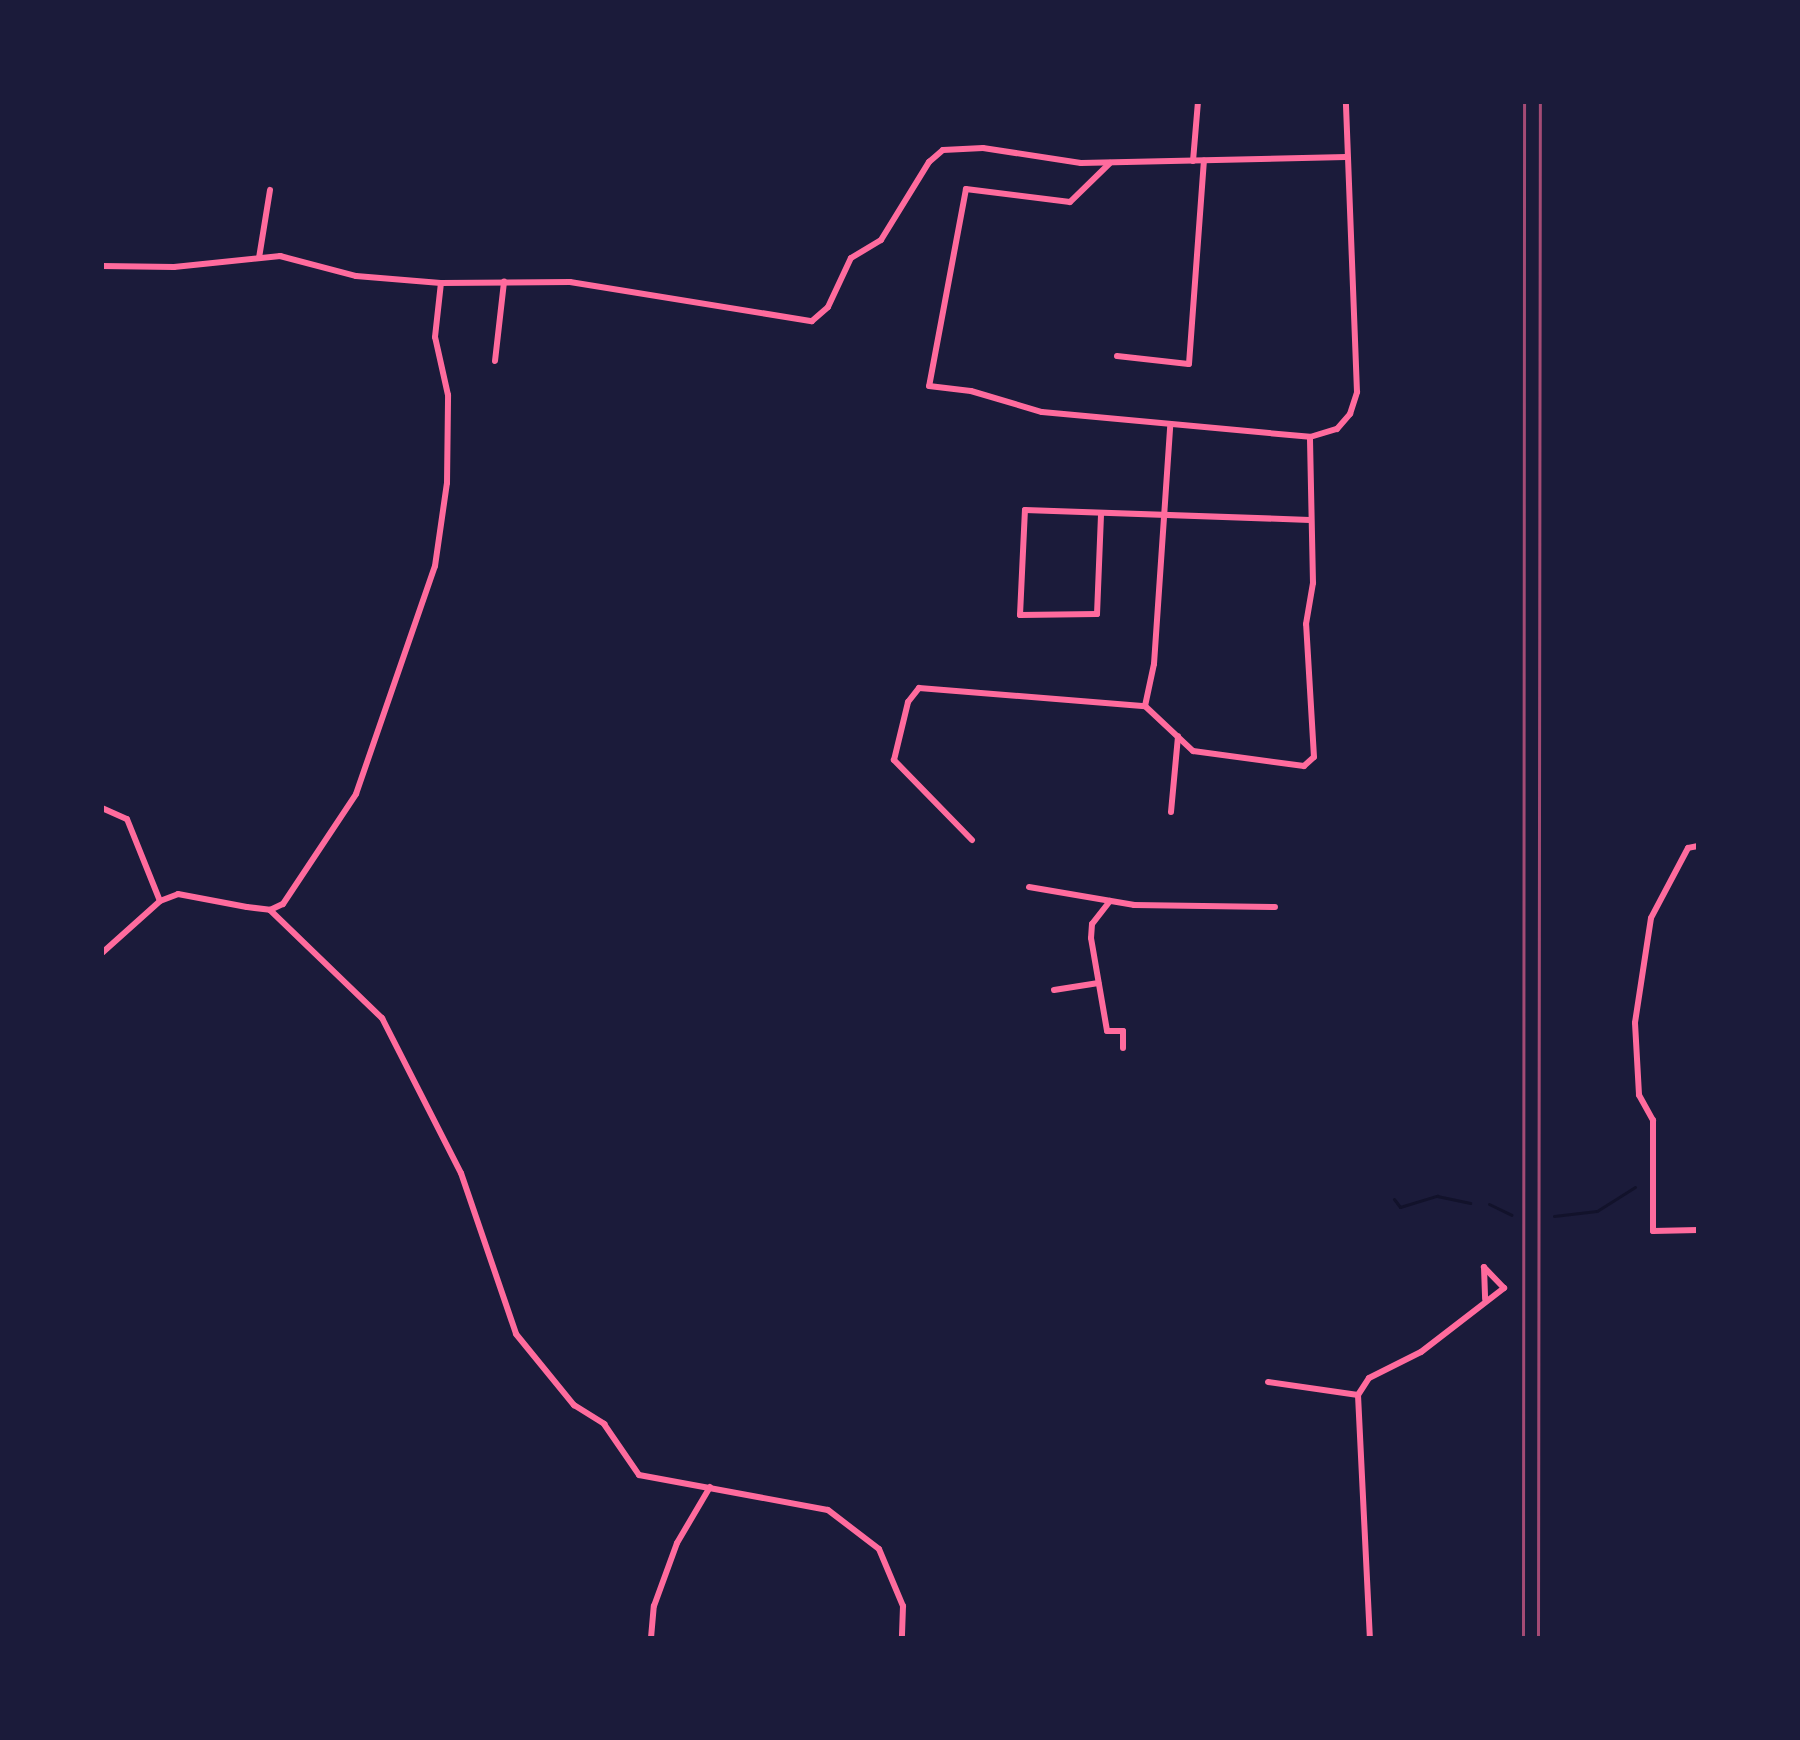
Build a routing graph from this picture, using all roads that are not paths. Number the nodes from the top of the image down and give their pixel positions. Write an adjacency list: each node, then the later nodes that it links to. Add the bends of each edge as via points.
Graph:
1 (1198, 102): 4 (street)
2 (1346, 102): 3 (street)
3 (1346, 157): 5 (street); 15 (street, via 1357,392 1350,414 1337,429)
4 (1193, 161): 5 (street); 6 (street)
5 (1204, 161): 12 (street, via 1189,364)
6 (1111, 162): 10 (street, via 1081,163 983,148 943,150 929,162 881,240 851,258 828,307 812,321 570,282); 14 (street, via 1070,202 966,189 929,386 971,391 1042,412)
7 (270, 190): 8 (street)
8 (259, 258): 9 (street, via 174,267); 11 (street, via 280,256 356,276)
9 (102, 266)
10 (504, 282): 11 (street); 13 (street)
11 (441, 283): 29 (street, via 435,337 448,395 447,483 435,566 356,794 283,904)
12 (1117, 356)
13 (495, 361)
14 (1170, 427): 15 (street); 17 (street)
15 (1310, 437): 18 (street)
16 (1101, 515): 16 (street, via 1097,614 1020,615 1025,510); 17 (street)
17 (1164, 517): 18 (street); 19 (street, via 1154,664)
18 (1310, 520): 20 (street, via 1313,583 1306,624 1314,757 1304,766 1218,758 1193,751)
19 (1145, 706): 20 (street); 23 (street, via 919,688 908,702 894,760)
20 (1178, 736): 22 (street)
21 (102, 808): 26 (street, via 127,819)
22 (1171, 812)
23 (972, 840)
24 (1698, 846): 34 (street, via 1688,848 1651,918 1635,1023 1639,1095 1653,1120 1653,1231)
25 (1029, 887): 27 (street)
26 (160, 901): 29 (street, via 178,894); 30 (street)
27 (1110, 901): 28 (street); 31 (street, via 1092,924)
28 (1275, 907)
29 (270, 910): 38 (street, via 382,1018 461,1173 516,1334 574,1405 604,1424 639,1475)
30 (102, 953)
31 (1098, 983): 32 (street); 33 (street, via 1107,1031 1123,1031)
32 (1054, 990)
33 (1123, 1048)
34 (1698, 1230)
35 (1485, 1299): 35 (street, via 1485,1283 1484,1267 1504,1288); 37 (street, via 1466,1321 1421,1352 1369,1378)
36 (1268, 1382): 37 (street)
37 (1358, 1395): 41 (street)
38 (710, 1487): 39 (street, via 677,1543 654,1606); 40 (street, via 828,1510 879,1549 903,1606)
39 (651, 1638)
40 (902, 1638)
41 (1370, 1638)

